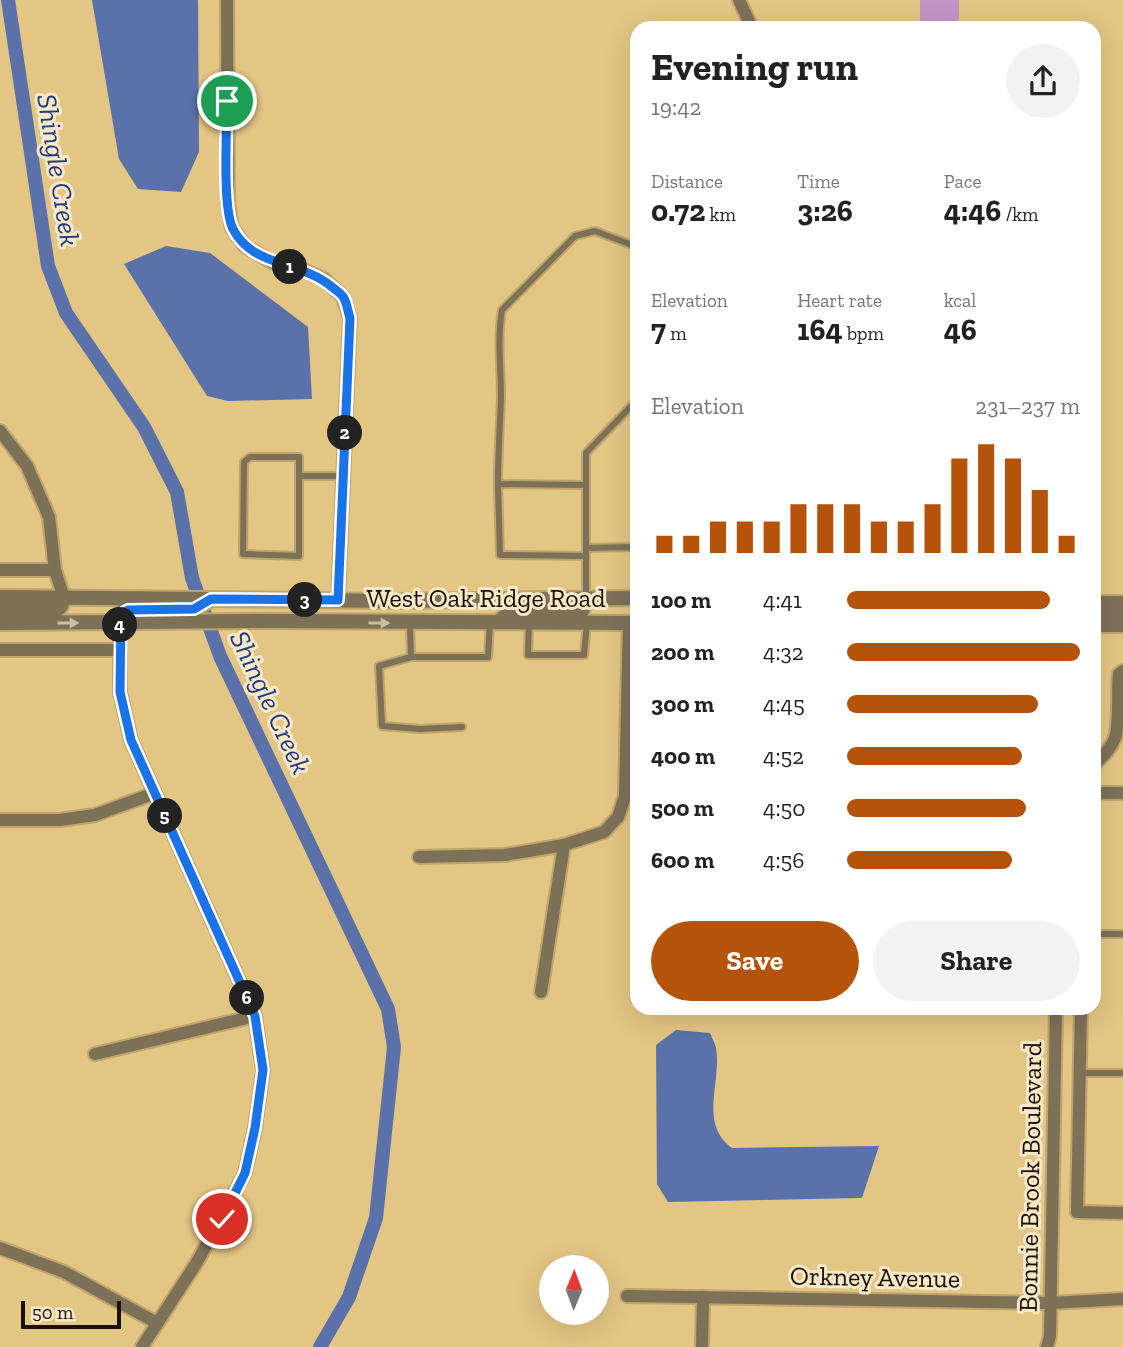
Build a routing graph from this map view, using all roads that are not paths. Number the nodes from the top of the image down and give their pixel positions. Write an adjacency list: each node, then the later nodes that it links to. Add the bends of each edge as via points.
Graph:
1 (227, 0): 7 (street, via 232,228 245,246 272,262 324,279 344,297 350,318)
2 (739, 0): 3 (street)
3 (749, 21)
4 (630, 244): 9 (lane, via 595,231 575,236 502,310)
5 (630, 407): 10 (lane, via 586,453)
6 (0, 431): 15 (street, via 27,466 49,517)
7 (343, 476): 8 (lane); 21 (street)
8 (299, 477): 8 (lane, via 299,556 243,554 244,463 250,457 299,457)
9 (498, 484): 10 (lane); 13 (lane, via 500,555)
10 (585, 485): 12 (lane)
11 (630, 547): 12 (lane)
12 (586, 548): 13 (lane)
13 (586, 556): 20 (lane)
14 (0, 570): 15 (street)
15 (55, 570): 17 (street)
16 (0, 597): 17 (street, West Oak Ridge Road)
17 (64, 598): 19 (street, West Oak Ridge Road); 24 (street, via 57,610)
18 (630, 598): 20 (street, West Oak Ridge Road)
19 (211, 599): 21 (street, West Oak Ridge Road); 27 (street, via 194,609 123,611)
20 (586, 599): 21 (street, West Oak Ridge Road); 30 (street, via 582,611 512,610)
21 (338, 600): 28 (lane)
22 (1101, 603): 23 (street)
23 (1123, 603)
24 (0, 609)
25 (1101, 613): 26 (street)
26 (1123, 613)
27 (120, 622): 28 (street, West Oak Ridge Road); 33 (street, West Oak Ridge Road, one-way to 27); 38 (street)
28 (337, 622): 29 (street, West Oak Ridge Road, one-way to 29)
29 (410, 622): 30 (street, West Oak Ridge Road); 39 (lane)
30 (494, 622): 34 (street, West Oak Ridge Road); 39 (lane, via 488,657)
31 (587, 622): 32 (street, West Oak Ridge Road); 34 (street, West Oak Ridge Road); 34 (lane, via 584,655 528,655)
32 (630, 622)
33 (0, 623)
34 (529, 623)
35 (1101, 625): 36 (street)
36 (1123, 625)
37 (0, 650): 38 (street)
38 (120, 650): 44 (street, via 120,692 131,740)
39 (411, 657): 42 (lane, via 379,666 382,726)
40 (1123, 671): 43 (street, via 1117,689 1116,736)
41 (630, 687): 48 (street, via 625,796 618,817 604,832)
42 (462, 727)
43 (1101, 758)
44 (155, 793): 47 (street, via 95,815); 55 (street)
45 (1101, 793): 46 (street)
46 (1123, 793)
47 (0, 820)
48 (564, 845): 49 (street, via 505,855); 52 (street)
49 (419, 857)
50 (1101, 934): 51 (lane)
51 (1123, 934)
52 (541, 992)
53 (1056, 1015): 64 (street, Bonnie Brook Boulevard)
54 (1081, 1015): 57 (street)
55 (255, 1016): 56 (street); 65 (street, via 263,1070 245,1173 197,1262)
56 (95, 1054)
57 (1079, 1073): 58 (lane); 59 (street, via 1077,1212)
58 (1123, 1073)
59 (1123, 1213)
60 (0, 1248): 65 (street, via 64,1272)
61 (627, 1296): 62 (street, Orkney Avenue)
62 (703, 1297): 64 (street, Orkney Avenue); 67 (street)
63 (1123, 1299): 64 (street, Orkney Avenue)
64 (1051, 1303): 68 (street, Bonnie Brook Boulevard)
65 (157, 1323): 66 (street)
66 (142, 1347)
67 (702, 1347)
68 (1047, 1347)

